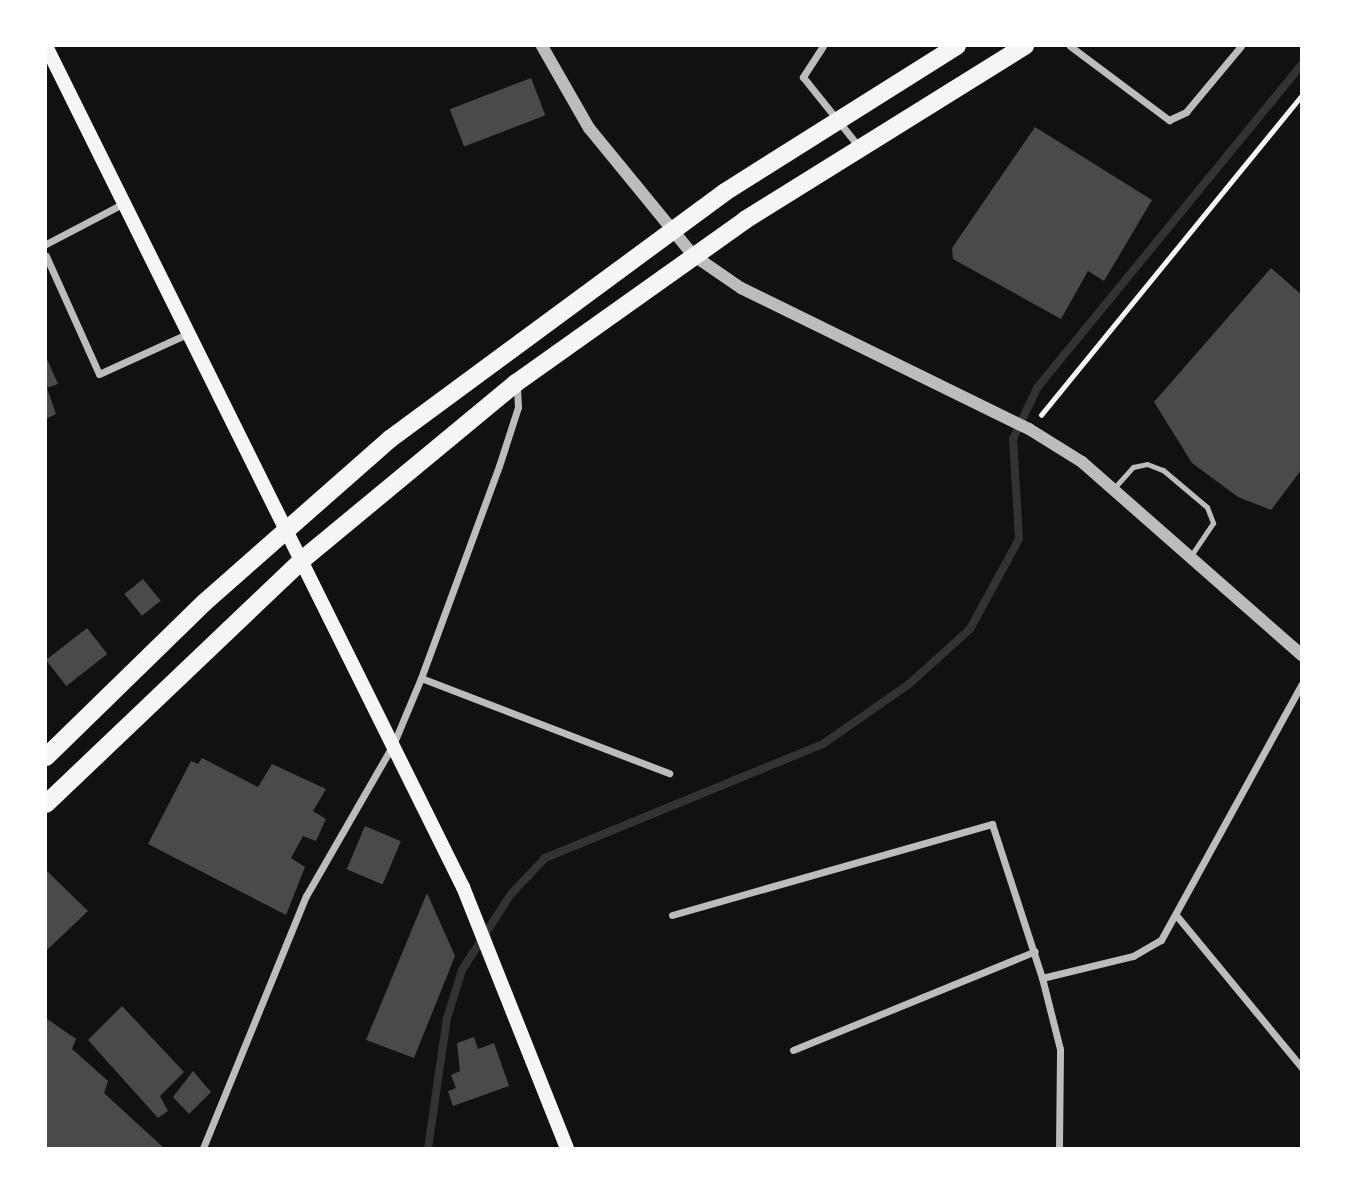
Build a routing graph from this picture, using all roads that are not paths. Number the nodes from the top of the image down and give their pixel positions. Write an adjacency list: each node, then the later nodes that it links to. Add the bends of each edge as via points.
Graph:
1 (46, 46): 10 (main road)
2 (542, 46): 11 (street, via 589,128)
3 (823, 46): 8 (street, via 803,77)
4 (957, 46): 8 (highway)
5 (1025, 46): 9 (highway)
6 (1070, 46): 7 (street, via 1169,120 1186,112)
7 (1241, 46)
8 (836, 119): 9 (street); 11 (highway)
9 (859, 147): 13 (highway)
10 (124, 203): 12 (street); 15 (main road)
11 (669, 231): 13 (street); 18 (highway, via 505,350)
12 (46, 243)
13 (693, 255): 16 (highway); 17 (street, via 741,288 1030,429)
14 (46, 256): 15 (street, via 99,374)
15 (189, 333): 18 (main road)
16 (516, 383): 20 (highway); 22 (street, via 518,407 503,454)
17 (1115, 487): 19 (street); 19 (lane, via 1133,467 1147,464 1163,470 1207,507 1211,530)
18 (286, 527): 20 (main road); 25 (highway)
19 (1191, 556): 21 (street)
20 (302, 560): 24 (main road); 27 (highway)
21 (1301, 655)
22 (421, 678): 24 (street); 26 (street)
23 (1301, 684): 29 (street)
24 (393, 745): 34 (street, via 306,897); 35 (main road, via 505,982)
25 (46, 757)
26 (669, 773)
27 (46, 804)
28 (672, 915): 30 (street, via 992,824)
29 (1176, 915): 31 (street, via 1161,940 1133,956); 33 (street)
30 (1035, 951): 31 (street); 32 (street)
31 (1042, 978): 36 (street, via 1060,1049)
32 (793, 1050)
33 (1301, 1068)
34 (203, 1149)
35 (567, 1149)
36 (1059, 1149)

